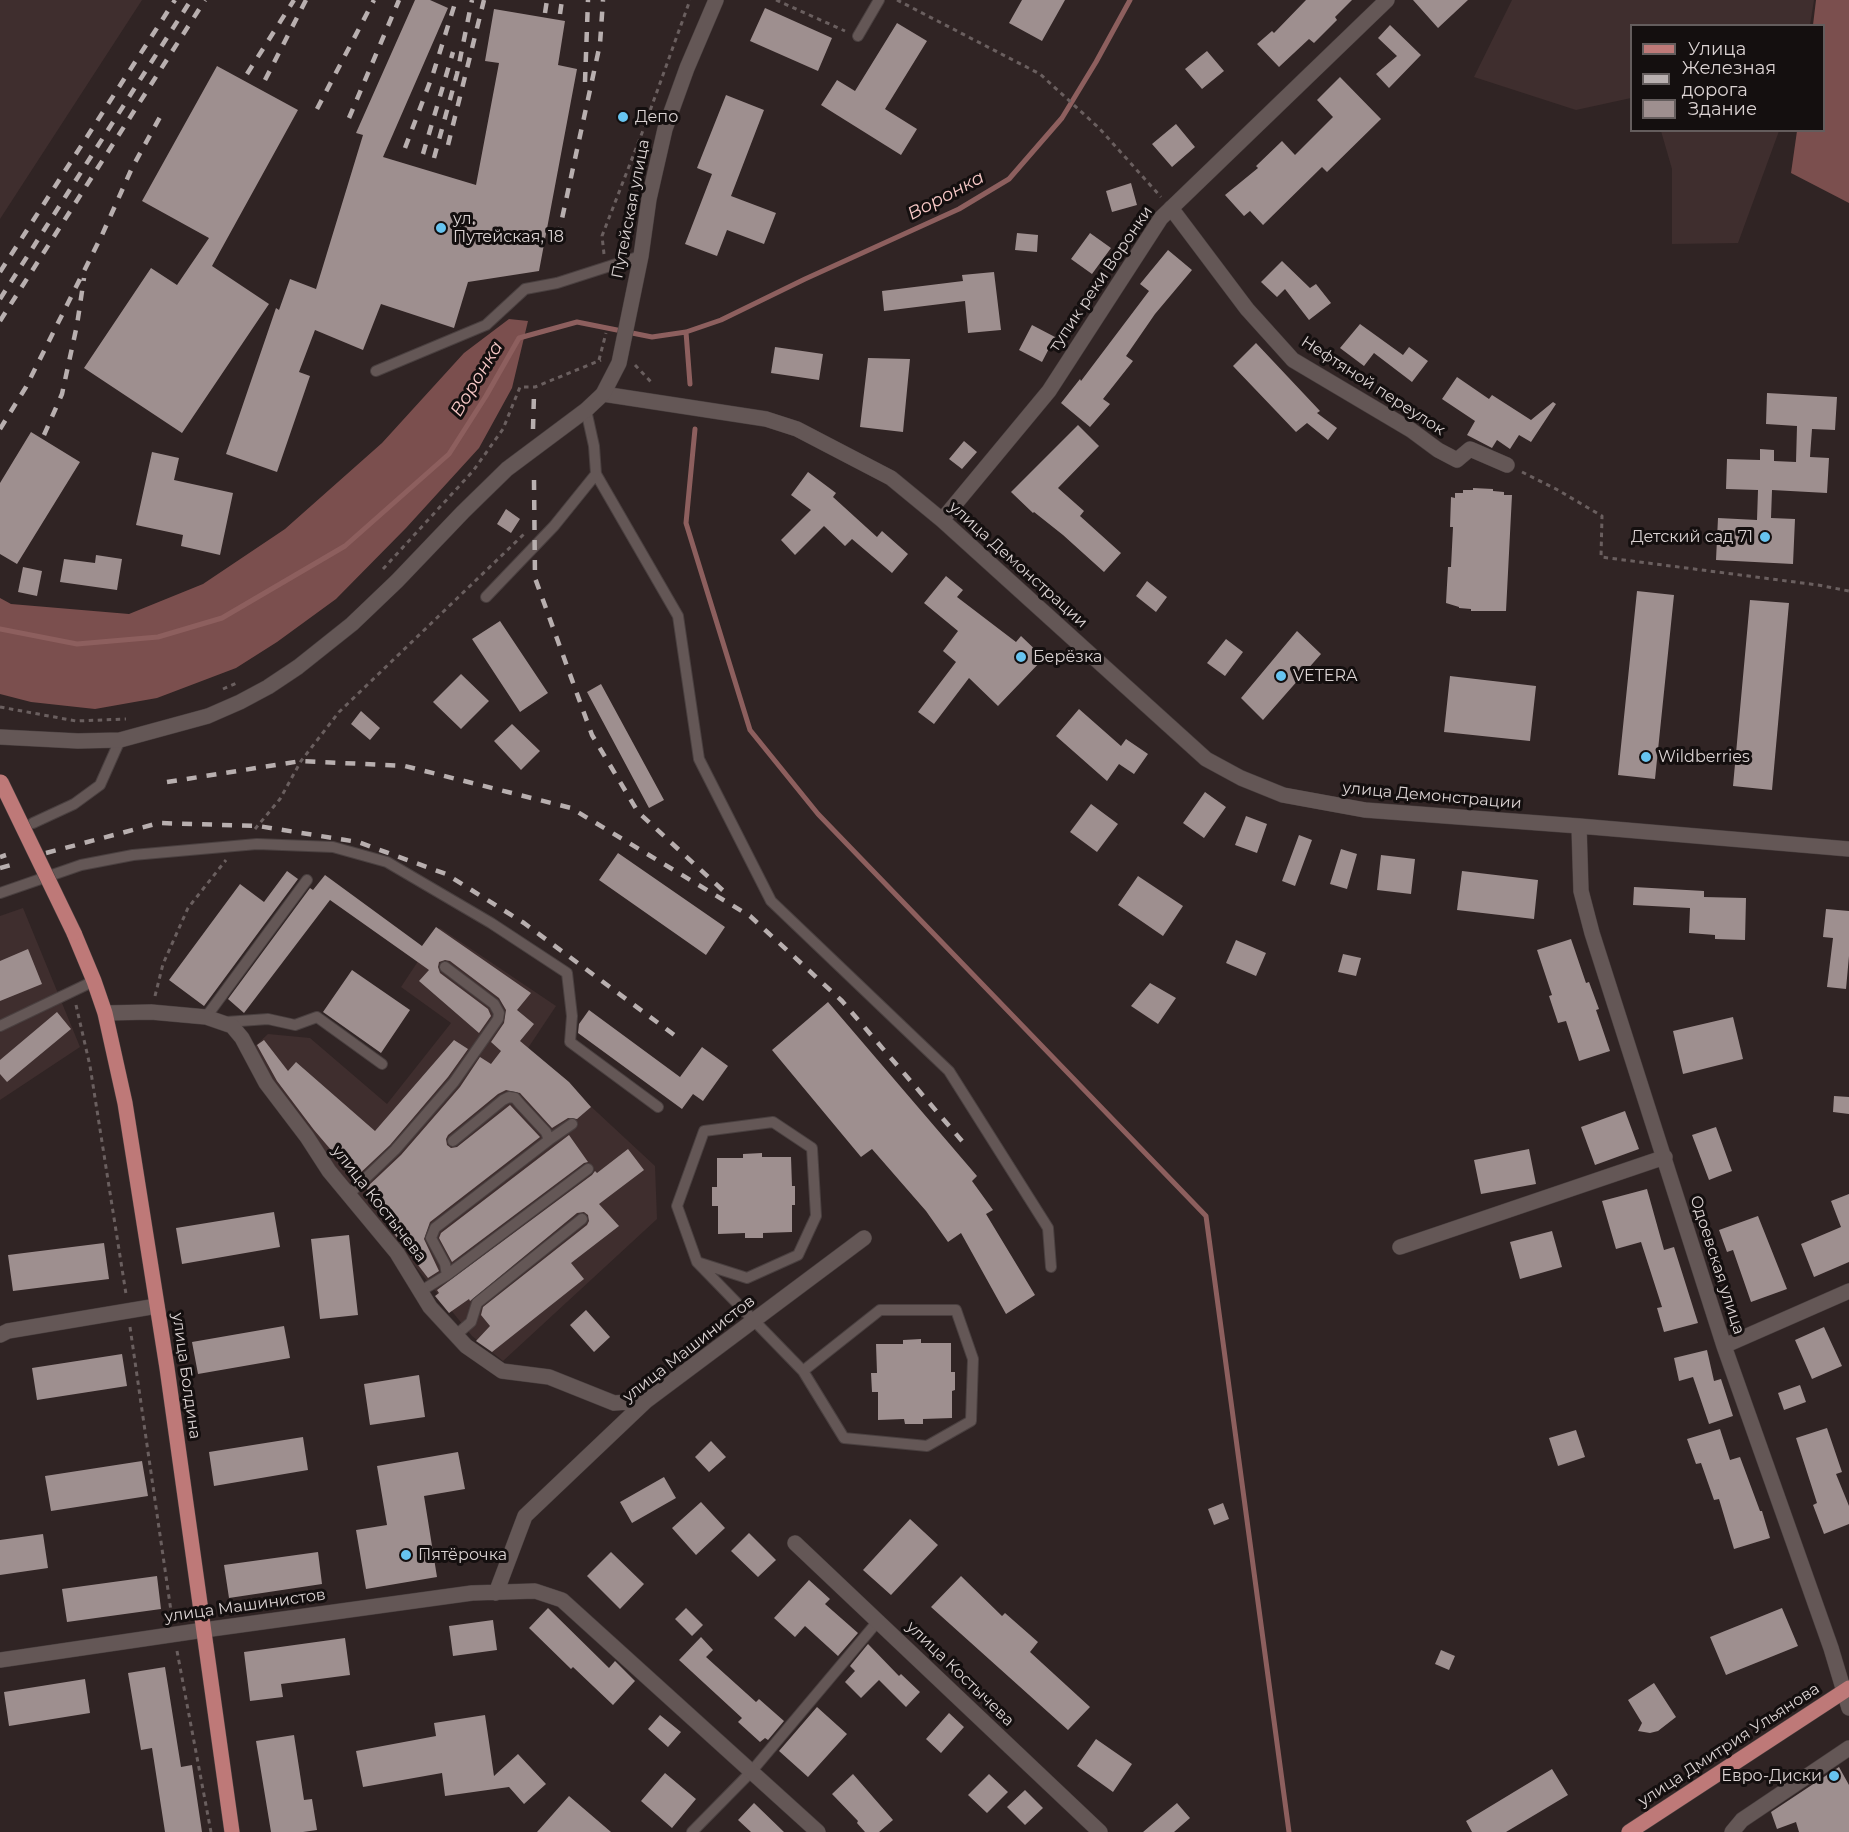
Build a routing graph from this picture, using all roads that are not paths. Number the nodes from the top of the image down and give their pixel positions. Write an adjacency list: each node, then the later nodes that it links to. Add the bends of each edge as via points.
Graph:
1 (716, 0): 6 (street, Путейская улица, via 665,129)
2 (879, 0): 4 (lane)
3 (1386, 0): 5 (street, тупик реки Воронки)
4 (858, 36)
5 (1171, 208): 10 (street, Нефтяной переулок, via 1247,309 1293,360 1457,460 1470,449); 12 (street, тупик реки Воронки, via 1049,391)
6 (641, 256): 7 (lane, via 525,289 486,325); 8 (street, Путейская улица, via 619,363)
7 (376, 371)
8 (603, 394): 9 (street, Путейская улица); 12 (street, улица Демонстрации, via 766,419 797,429 891,478)
9 (586, 410): 11 (lane); 15 (street, Путейская улица, via 507,469 397,581 298,667 240,702 208,716)
10 (1507, 465)
11 (596, 474): 13 (lane, via 554,526); 40 (lane, via 678,616 699,759 771,901 949,1071 1048,1228)
12 (942, 520): 18 (street, улица Демонстрации, via 1206,759 1240,778 1283,795 1338,807)
13 (486, 597)
14 (0, 737): 15 (street)
15 (120, 740): 17 (lane, via 100,785 74,804)
16 (1, 781): 23 (main road, улица Болдина, bridge)
17 (33, 824)
18 (1579, 826): 19 (street, улица Демонстрации); 33 (street, Одоевская улица, via 1581,891)
19 (1849, 849)
20 (307, 880): 25 (lane)
21 (0, 893): 29 (lane, via 81,865 133,855 257,844 333,847 387,862 567,973 572,1009 570,1042)
22 (446, 967): 35 (lane, via 494,1004 498,1019 454,1082 395,1150)
23 (94, 981): 24 (main road, улица Болдина); 27 (lane)
24 (105, 1013): 25 (street); 44 (main road, улица Болдина, via 126,1103)
25 (206, 1017): 26 (street)
26 (226, 1023): 28 (lane, via 268,1019 295,1025 317,1017); 35 (street, улица Костычева, via 237,1031 266,1083)
27 (0, 1026)
28 (382, 1064)
29 (658, 1107)
30 (572, 1124): 31 (lane)
31 (549, 1140): 32 (lane, via 515,1098 509,1097); 41 (lane, via 435,1228 431,1238)
32 (453, 1141)
33 (1665, 1157): 38 (street); 48 (street, Одоевская улица)
34 (588, 1168): 41 (lane)
35 (348, 1195): 42 (street, улица Костычева, via 397,1253)
36 (582, 1219): 47 (lane, via 477,1303 471,1322)
37 (864, 1238): 45 (street, улица Машинистов)
38 (1400, 1247)
39 (697, 1262): 39 (lane, via 747,1278 798,1255 816,1216 812,1148 773,1122 704,1131 677,1206); 45 (lane)
40 (1051, 1266)
41 (447, 1275): 42 (lane)
42 (422, 1291): 47 (street, улица Костычева)
43 (1849, 1291): 48 (street)
44 (157, 1306): 46 (street); 54 (main road, улица Болдина)
45 (755, 1320): 49 (lane); 50 (street, улица Машинистов)
46 (0, 1335)
47 (456, 1335): 50 (street, улица Костычева, via 502,1371 549,1377 614,1403)
48 (1724, 1346): 56 (street, Одоевская улица)
49 (803, 1371): 49 (lane, via 844,1438 927,1446 971,1421 974,1359 956,1310 880,1310)
50 (646, 1401): 52 (street, улица Машинистов, via 525,1516)
51 (795, 1543): 53 (street, улица Костычева)
52 (496, 1593): 54 (street, улица Машинистов, via 472,1593); 59 (street, улица Машинистов, via 536,1591 562,1600)
53 (878, 1621): 59 (lane); 63 (street, улица Костычева)
54 (204, 1630): 55 (street, улица Машинистов); 60 (main road, улица Болдина)
55 (0, 1660)
56 (1847, 1690): 57 (street, Одоевская улица); 64 (main road, улица Дмитрия Ульянова)
57 (1849, 1708)
58 (1849, 1748): 65 (street, via 1742,1820)
59 (751, 1772): 61 (lane); 62 (street, улица Машинистов)
60 (232, 1832)
61 (692, 1832)
62 (818, 1832)
63 (1100, 1832)
64 (1629, 1832)
65 (1732, 1832)

